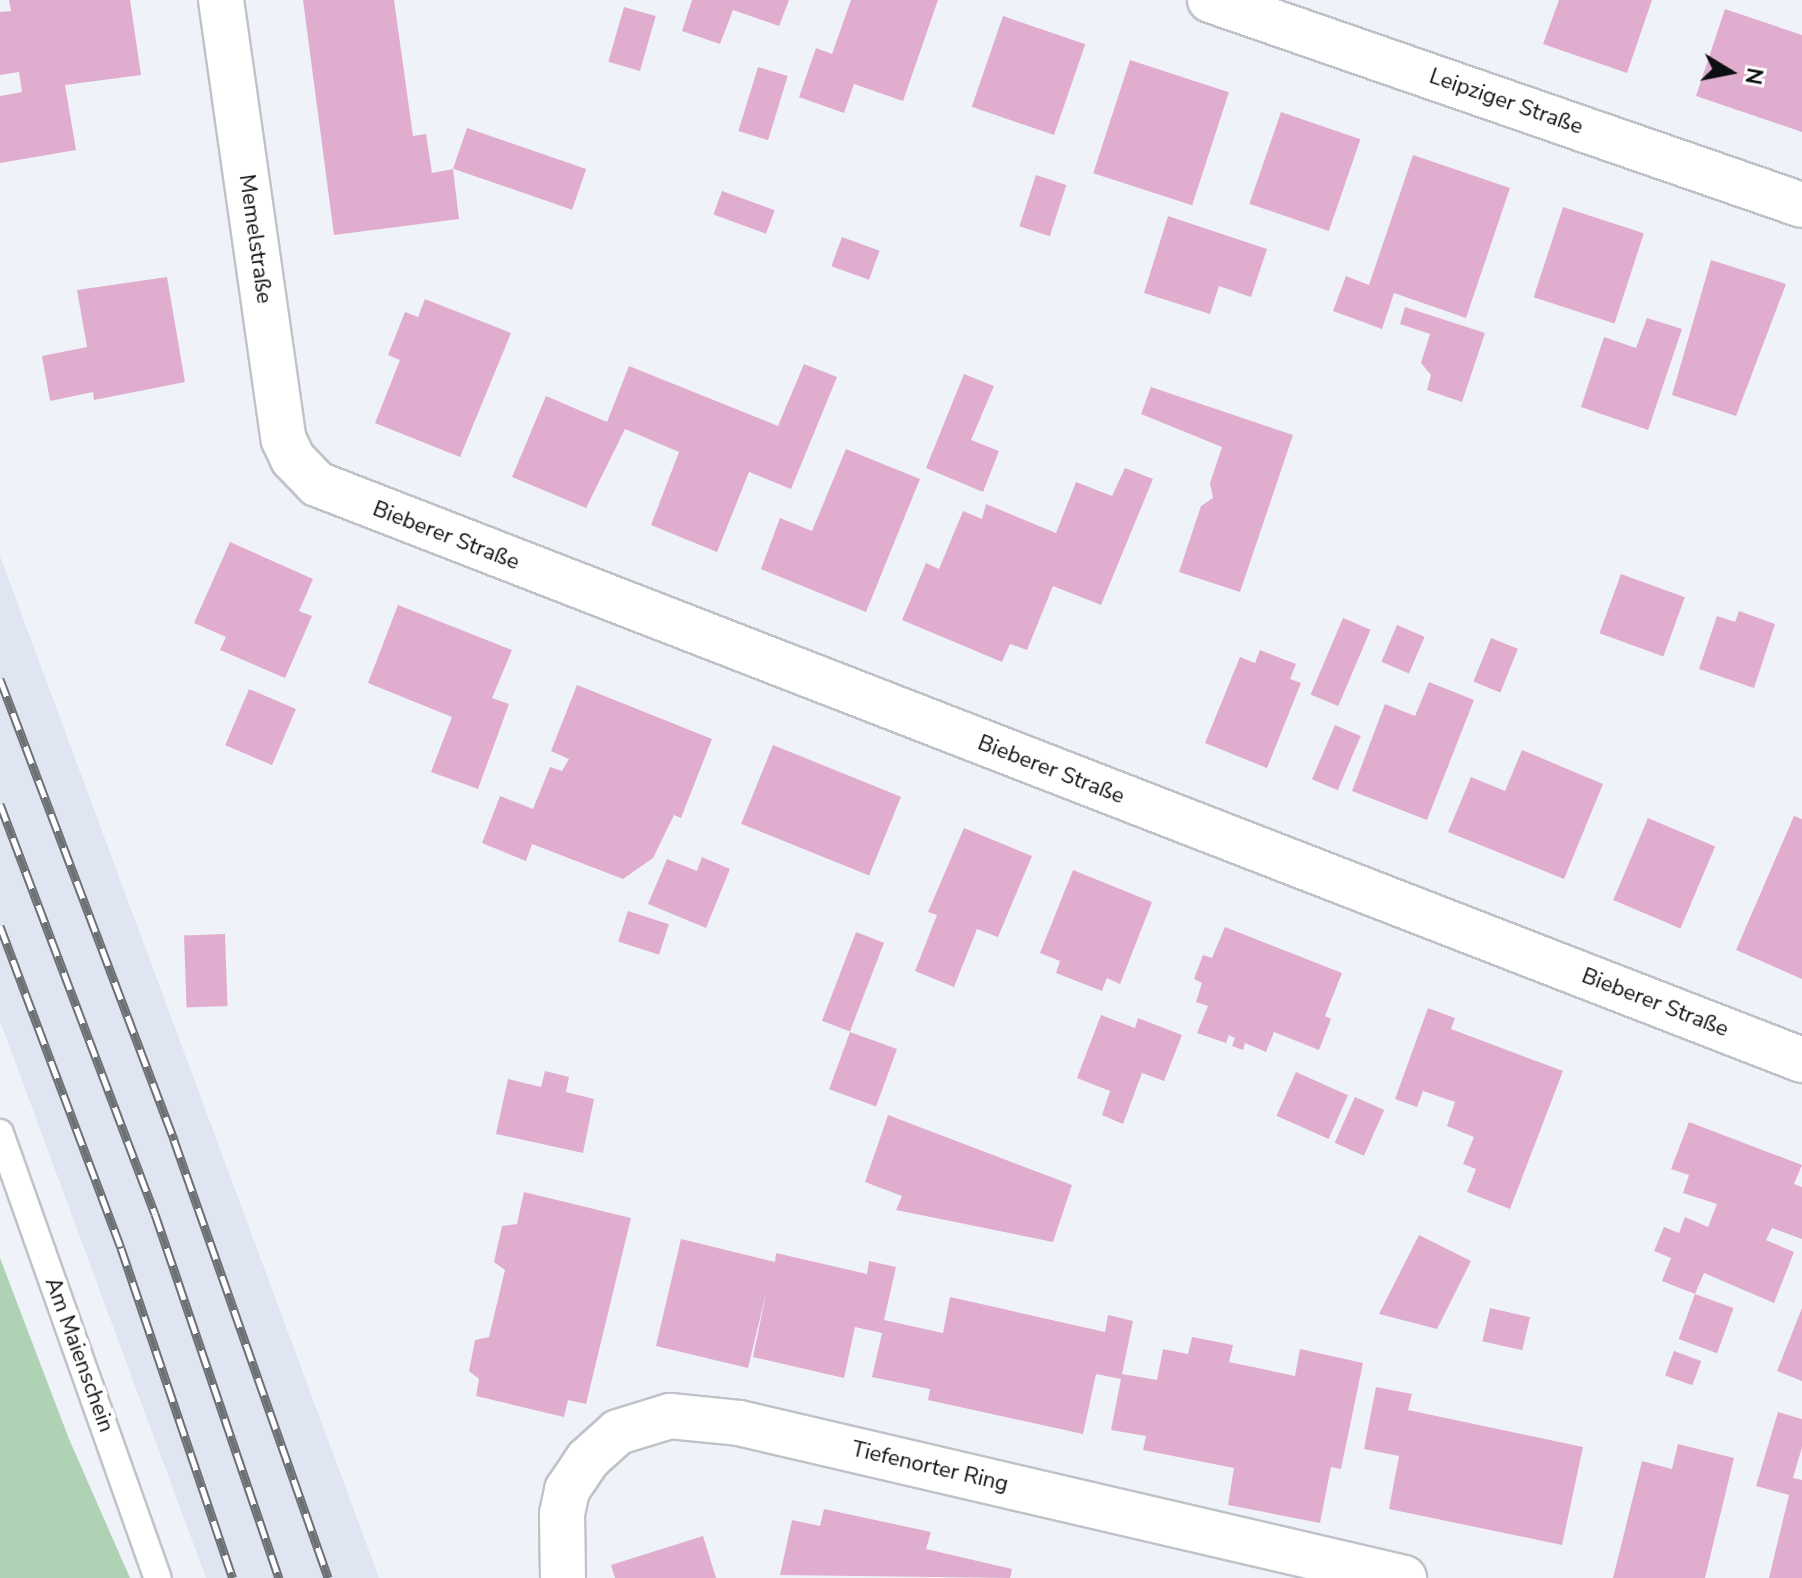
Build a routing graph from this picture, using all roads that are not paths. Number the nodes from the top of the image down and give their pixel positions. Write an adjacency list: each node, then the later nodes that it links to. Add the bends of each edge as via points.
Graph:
1 (221, 0): 4 (street, Memelstraße, via 284,440)
2 (1210, 0): 3 (street, Leipziger Straße)
3 (1802, 205)
4 (303, 473): 5 (street, Bieberer Straße, via 342,496)
5 (1802, 1060)
6 (0, 1133): 7 (lane, Am Maienschein)
7 (158, 1578)
8 (563, 1578): 9 (street, Tiefenorter Ring, via 567,1490 588,1459 618,1432 670,1416 739,1423)
9 (1404, 1578)

